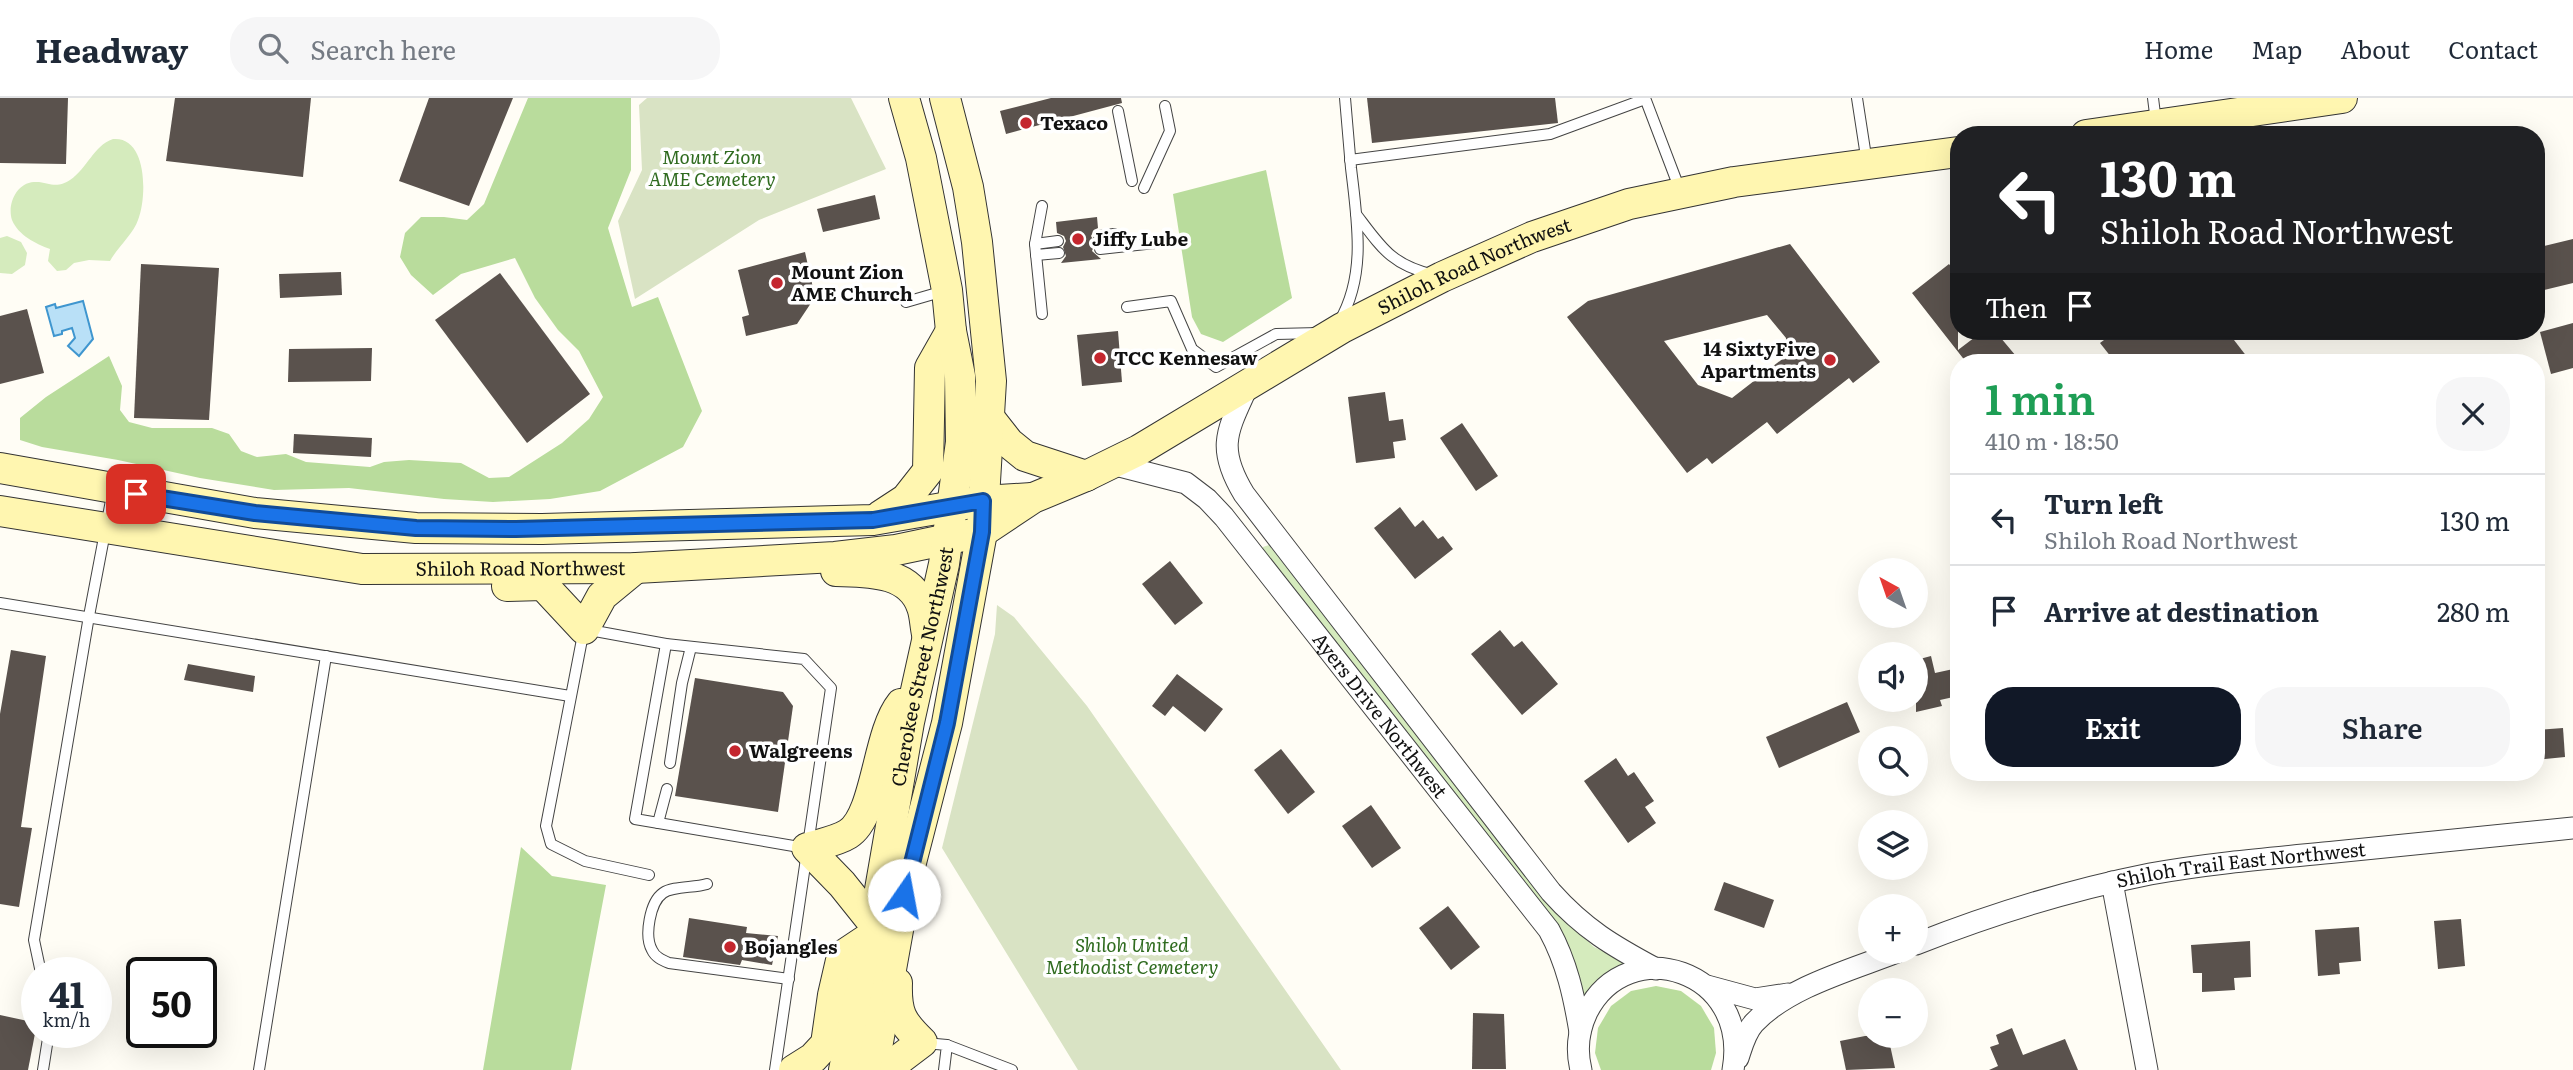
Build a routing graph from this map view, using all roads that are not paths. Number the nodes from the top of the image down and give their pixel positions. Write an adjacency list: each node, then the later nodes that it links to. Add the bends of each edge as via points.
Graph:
1 (904, 98): 26 (street, Cherokee Street Northwest)
2 (945, 98): 33 (street, Cherokee Street Northwest, via 977,242 991,381)
3 (1345, 98): 12 (lane)
4 (1645, 98): 12 (lane, via 1549,134); 16 (lane)
5 (1857, 98): 13 (lane)
6 (2329, 99): 9 (street)
7 (1165, 106): 15 (lane, via 1170,131)
8 (1118, 111): 14 (lane)
9 (2156, 119): 10 (street)
10 (2125, 126)
11 (1950, 153): 13 (street, Shiloh Road Northwest)
12 (1350, 160): 18 (lane)
13 (1867, 163): 16 (street, Shiloh Road Northwest)
14 (1132, 181)
15 (1144, 188)
16 (1681, 193): 25 (street, Shiloh Road Northwest, via 1629,204 1532,237)
17 (1042, 206): 24 (lane)
18 (1356, 214): 25 (lane, via 1386,253 1410,268); 31 (lane, via 1356,276)
19 (1099, 236): 21 (lane, via 1114,234)
20 (1164, 242): 21 (lane)
21 (1128, 246): 23 (lane)
22 (1059, 247): 24 (lane)
23 (1100, 249)
24 (1035, 250): 29 (lane)
25 (1442, 277): 31 (street, Shiloh Road Northwest)
26 (947, 290): 27 (lane); 30 (street, Cherokee Street Northwest)
27 (906, 302)
28 (1127, 307): 31 (lane, via 1171,301 1192,349 1216,367 1276,334)
29 (1042, 314)
30 (951, 331): 39 (street, Cherokee Street Northwest, via 960,376 961,442); 41 (street, via 930,368 928,471 906,499)
31 (1332, 333): 32 (street, Shiloh Road Northwest)
32 (1249, 383): 35 (street, Shiloh Road Northwest); 69 (street, Ayers Drive Northwest, via 1231,422 1226,447 1228,464 1244,494 1551,892 1595,934)
33 (987, 415): 35 (street, via 1025,456); 38 (street, Cherokee Street Northwest)
34 (0, 468): 36 (street, Shiloh Road Northwest)
35 (1099, 470): 37 (street, Shiloh Road Northwest); 73 (street, Ayers Drive Northwest, via 1186,483 1224,517 1549,930 1569,976)
36 (113, 490): 41 (street, Shiloh Road Northwest, via 255,513 416,528); 42 (lane)
37 (1033, 498): 38 (street, Shiloh Road Northwest); 43 (street, Shiloh Road Northwest)
38 (983, 501): 39 (street, Shiloh Road Northwest); 43 (street, Cherokee Street Northwest)
39 (953, 507): 41 (street, Shiloh Road Northwest); 44 (street, Cherokee Street Northwest)
40 (0, 511): 42 (street, Shiloh Road Northwest)
41 (873, 520)
42 (104, 529): 47 (street, Shiloh Road Northwest, via 362,569); 49 (lane)
43 (982, 532): 44 (street, Shiloh Road Northwest); 65 (street, Cherokee Street Northwest, via 947,723 908,874)
44 (948, 539): 45 (street, Shiloh Road Northwest, via 896,550); 51 (street, Cherokee Street Northwest)
45 (781, 560): 46 (street, Shiloh Road Northwest); 51 (street, via 807,570 889,575 922,605)
46 (636, 568): 47 (street, Shiloh Road Northwest); 50 (street, via 602,596)
47 (393, 569): 50 (street, via 415,586 543,585)
48 (0, 603): 49 (lane)
49 (89, 616): 54 (lane); 67 (lane, via 34,940)
50 (584, 629): 52 (lane); 56 (lane)
51 (928, 637): 55 (street, Cherokee Street Northwest)
52 (666, 644): 53 (lane); 59 (lane, via 635,819)
53 (691, 646): 57 (lane); 61 (lane, via 804,659 831,688)
54 (326, 656): 56 (lane); 77 (lane)
55 (918, 684): 61 (street, via 898,708 880,752 865,812 856,826 848,834); 65 (street, Cherokee Street Northwest)
56 (570, 696): 62 (lane, via 546,826 551,844 585,860)
57 (670, 763)
58 (667, 789): 59 (lane)
59 (658, 823): 61 (lane)
60 (2573, 828): 63 (street, Shiloh Trail East Northwest, via 2253,860)
61 (807, 848): 65 (street); 70 (lane)
62 (649, 875)
63 (2112, 882): 66 (street, Shiloh Trail East Northwest); 87 (street)
64 (707, 884): 70 (lane, via 669,890 659,897 649,935 653,953 669,962)
65 (882, 925): 74 (street, via 904,1025); 79 (street, via 842,956 826,1044); 80 (street, Cherokee Street Northwest); 81 (street, Cherokee Street Northwest)
66 (1928, 940)
67 (38, 957)
68 (1867, 964): 72 (street)
69 (1656, 969): 71 (street, via 1673,970); 73 (street, via 1638,971 1607,986 1592,1003)
70 (789, 979): 78 (lane)
71 (1705, 985): 72 (street, via 1755,999); 86 (street, via 1718,997 1734,1030)
72 (1794, 993): 86 (street, via 1754,1024)
73 (1580, 1032): 85 (street)
74 (935, 1044): 82 (street, via 897,1060); 83 (lane); 84 (lane)
75 (47, 1048): 76 (lane)
76 (43, 1070)
77 (259, 1070)
78 (775, 1070)
79 (794, 1070)
80 (844, 1070)
81 (873, 1070)
82 (895, 1070)
83 (944, 1070)
84 (1012, 1070)
85 (1581, 1070)
86 (1733, 1070)
87 (2147, 1070)

